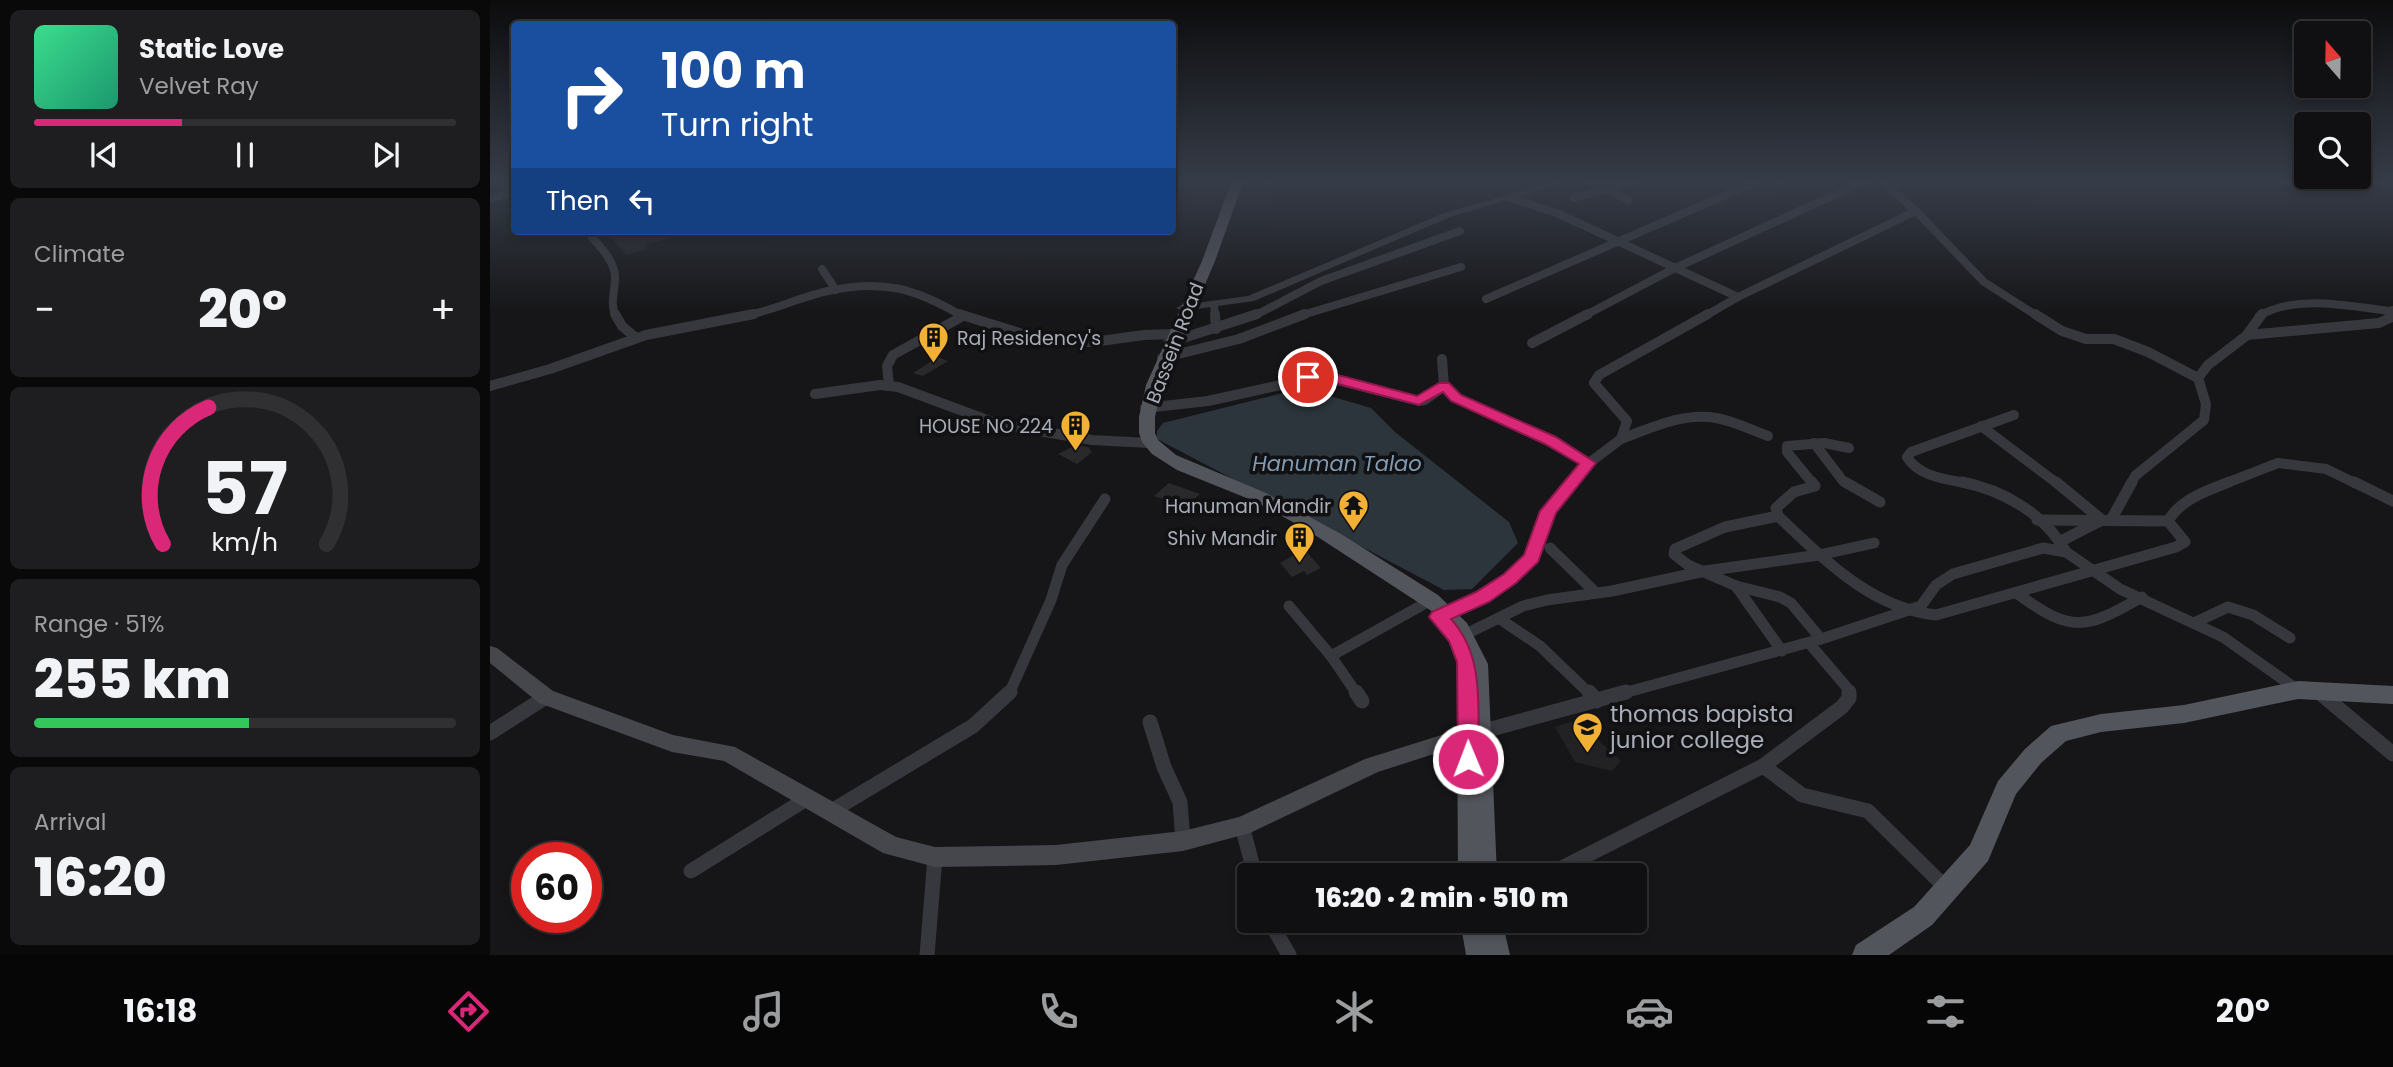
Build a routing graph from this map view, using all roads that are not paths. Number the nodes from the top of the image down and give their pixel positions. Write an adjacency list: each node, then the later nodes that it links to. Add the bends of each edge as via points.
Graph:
1 (1212, 225): 19 (main road, Bassein Road)
2 (1219, 225): 19 (main road, Bassein Road)
3 (1425, 225): 18 (street, via 1250,299)
4 (1580, 225): 11 (street)
5 (1658, 225): 11 (street)
6 (1770, 225): 13 (street)
7 (1888, 225): 16 (street)
8 (1929, 225): 28 (street, via 1984,282 2062,331 2086,339 2115,339)
9 (1460, 231): 22 (street, via 1321,281 1249,318)
10 (590, 235): 24 (street, via 612,263 613,310)
11 (1619, 242): 13 (street); 17 (street)
12 (1461, 267): 26 (street, via 1291,318 1239,339)
13 (1675, 268): 16 (street); 25 (street)
14 (822, 269): 15 (street)
15 (836, 290): 21 (street, via 880,284 906,289); 24 (street, via 752,314)
16 (1738, 297): 37 (street, via 1599,375 1594,383 1627,421)
17 (1486, 299)
18 (1214, 305): 19 (street); 22 (street)
19 (1185, 307): 26 (main road, Bassein Road)
20 (2391, 310): 23 (street, via 2392,317 2379,323); 23 (street, via 2331,304 2280,307 2263,312)
21 (963, 316): 26 (street, via 1059,343); 30 (street, via 893,355 887,366)
22 (1216, 329): 26 (street)
23 (2248, 335): 28 (street, via 2206,365)
24 (636, 338): 29 (street)
25 (1532, 343)
26 (1168, 345): 33 (main road, Bassein Road)
27 (1442, 359): 31 (street)
28 (2198, 378): 47 (street, via 2206,404 2204,420 2135,476)
29 (490, 386)
30 (889, 386): 32 (street); 39 (street, via 998,424)
31 (1444, 386): 33 (street, via 1419,401 1338,379 1308,377 1208,401); 41 (street, via 1456,398 1550,440)
32 (816, 394)
33 (1146, 408): 39 (main road, Bassein Road)
34 (2014, 415): 35 (street)
35 (1981, 426): 46 (street, via 1911,452 1909,464 1918,471 2002,494); 47 (street)
36 (1768, 436): 37 (street, via 1703,417)
37 (1621, 439): 41 (street)
38 (1814, 443): 40 (street); 44 (street, via 1843,481); 45 (street, via 1787,446 1815,485 1794,492 1776,508)
39 (1145, 444): 60 (main road, via 1193,470 1281,506)
40 (1849, 448)
41 (1589, 463): 60 (street, via 1548,511 1532,558 1483,597)
42 (1105, 499): 81 (street, via 1062,565 1009,695 973,726)
43 (2393, 500): 48 (street, via 2326,469 2278,463 2193,496)
44 (1880, 502)
45 (1778, 516): 52 (street); 53 (street, via 1733,523 1675,549 1678,559)
46 (2037, 520): 47 (street); 50 (street)
47 (2107, 520): 48 (street); 50 (street)
48 (2168, 521): 54 (street, via 2185,542)
49 (1874, 543): 52 (street)
50 (2063, 546): 54 (street); 61 (street, via 2025,552 1953,574 1936,585 1920,606)
51 (1550, 548): 56 (street)
52 (1819, 555): 53 (street); 61 (street, via 1879,598)
53 (1705, 571): 55 (street); 56 (street)
54 (2094, 572): 57 (street); 58 (street)
55 (1737, 586): 66 (street, via 1791,603); 67 (street)
56 (1596, 593): 62 (street, via 1523,606)
57 (2018, 594): 58 (street, via 2055,621 2087,624); 61 (street, via 1948,614)
58 (2141, 597): 63 (street)
59 (1289, 606): 69 (street)
60 (1437, 611): 64 (main road); 69 (street)
61 (1906, 611): 66 (street)
62 (1500, 619): 64 (street); 74 (street, via 1537,642)
63 (2194, 623): 65 (street, via 2228,607 2253,615); 70 (street)
64 (1462, 636): 77 (main road, via 1477,664)
65 (2290, 638)
66 (1815, 641): 67 (street); 79 (street, via 1849,690 1849,698)
67 (1782, 651): 74 (street)
68 (490, 653): 72 (main road)
69 (1331, 656): 73 (street)
70 (2308, 691): 71 (main road); 78 (street); 90 (main road, via 2059,733 2006,788 1979,853)
71 (2393, 695)
72 (546, 697): 76 (street); 80 (main road, via 672,743 728,753)
73 (1362, 701)
74 (1597, 701): 77 (street)
75 (1150, 722): 83 (street, via 1180,802)
76 (490, 733)
77 (1474, 734): 82 (main road, via 1372,765); 86 (main road); 87 (main road)
78 (2393, 754)
79 (1763, 766): 88 (street); 90 (street, via 1807,797 1868,811)
80 (808, 798): 81 (main road); 89 (street)
81 (830, 812): 84 (main road, via 891,846)
82 (1242, 826): 83 (main road); 85 (street)
83 (1183, 841): 84 (main road, via 1056,855)
84 (935, 857): 94 (street)
85 (1252, 863)
86 (1471, 863)
87 (1483, 863)
88 (1572, 863)
89 (691, 871)
90 (1946, 888): 98 (main road, via 1923,916)
91 (1276, 933): 95 (street)
92 (1476, 933): 96 (main road)
93 (1492, 933): 97 (main road)
94 (927, 955)
95 (1289, 955)
96 (1480, 955)
97 (1496, 955)
98 (1866, 955)

